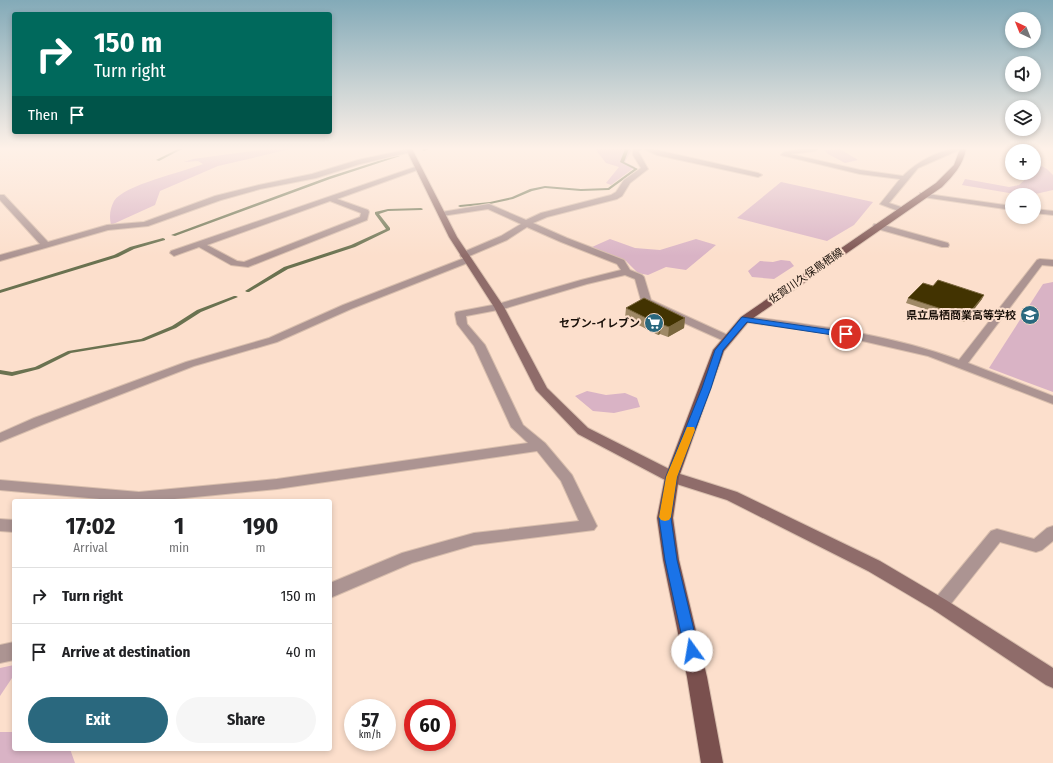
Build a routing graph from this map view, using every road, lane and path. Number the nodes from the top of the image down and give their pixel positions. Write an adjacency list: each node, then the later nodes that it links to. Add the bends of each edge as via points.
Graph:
1 (271, 185): 18 (street, via 218,198 145,224 106,228)
2 (369, 185): 9 (street)
3 (427, 185): 14 (street)
4 (625, 185): 15 (street, via 614,197 544,215)
5 (900, 185): 11 (street, via 884,204)
6 (938, 185): 7 (main road, 佐賀川久保鳥栖線)
7 (923, 195): 10 (street); 11 (main road, 佐賀川久保鳥栖線)
8 (0, 197): 18 (street)
9 (329, 198): 17 (street); 17 (street, via 365,212 364,218 245,265 234,263)
10 (1005, 207)
11 (901, 210): 16 (main road, 佐賀川久保鳥栖線)
12 (1041, 212): 13 (street)
13 (1053, 213)
14 (442, 214): 15 (street, via 489,206); 22 (street)
15 (526, 224): 22 (street); 24 (street, via 621,262)
16 (877, 226): 19 (street); 26 (main road, 佐賀川久保鳥栖線)
17 (199, 244): 20 (street)
18 (46, 245): 21 (street)
19 (945, 245)
20 (174, 253)
21 (0, 258)
22 (466, 258): 25 (street); 30 (street, via 273,340 190,364)
23 (1053, 263): 28 (street, via 1040,262)
24 (626, 272): 25 (street); 27 (street, via 639,277 646,302)
25 (499, 307): 31 (street, via 460,314 462,324 479,345 518,427); 32 (street, via 542,390 583,431)
26 (745, 319): 27 (main road, 佐賀川久保鳥栖線); 28 (street, via 832,331 931,354)
27 (728, 339): 32 (main road, 佐賀川久保鳥栖線, via 719,350)
28 (961, 365): 29 (street)
29 (1053, 400)
30 (0, 438)
31 (540, 446): 34 (street, via 276,484); 38 (street, via 567,479 589,526 474,539 408,558)
32 (672, 477): 39 (street, via 732,496 874,566); 43 (main road, 佐賀川久保鳥栖線, via 665,518 671,560 697,677)
33 (0, 485): 34 (street)
34 (138, 499)
35 (0, 525): 36 (street)
36 (12, 526)
37 (1053, 532): 39 (street, via 1036,546 998,535)
38 (332, 590)
39 (940, 605): 42 (street)
40 (12, 651): 41 (street)
41 (0, 654)
42 (1053, 679)
43 (712, 763)

